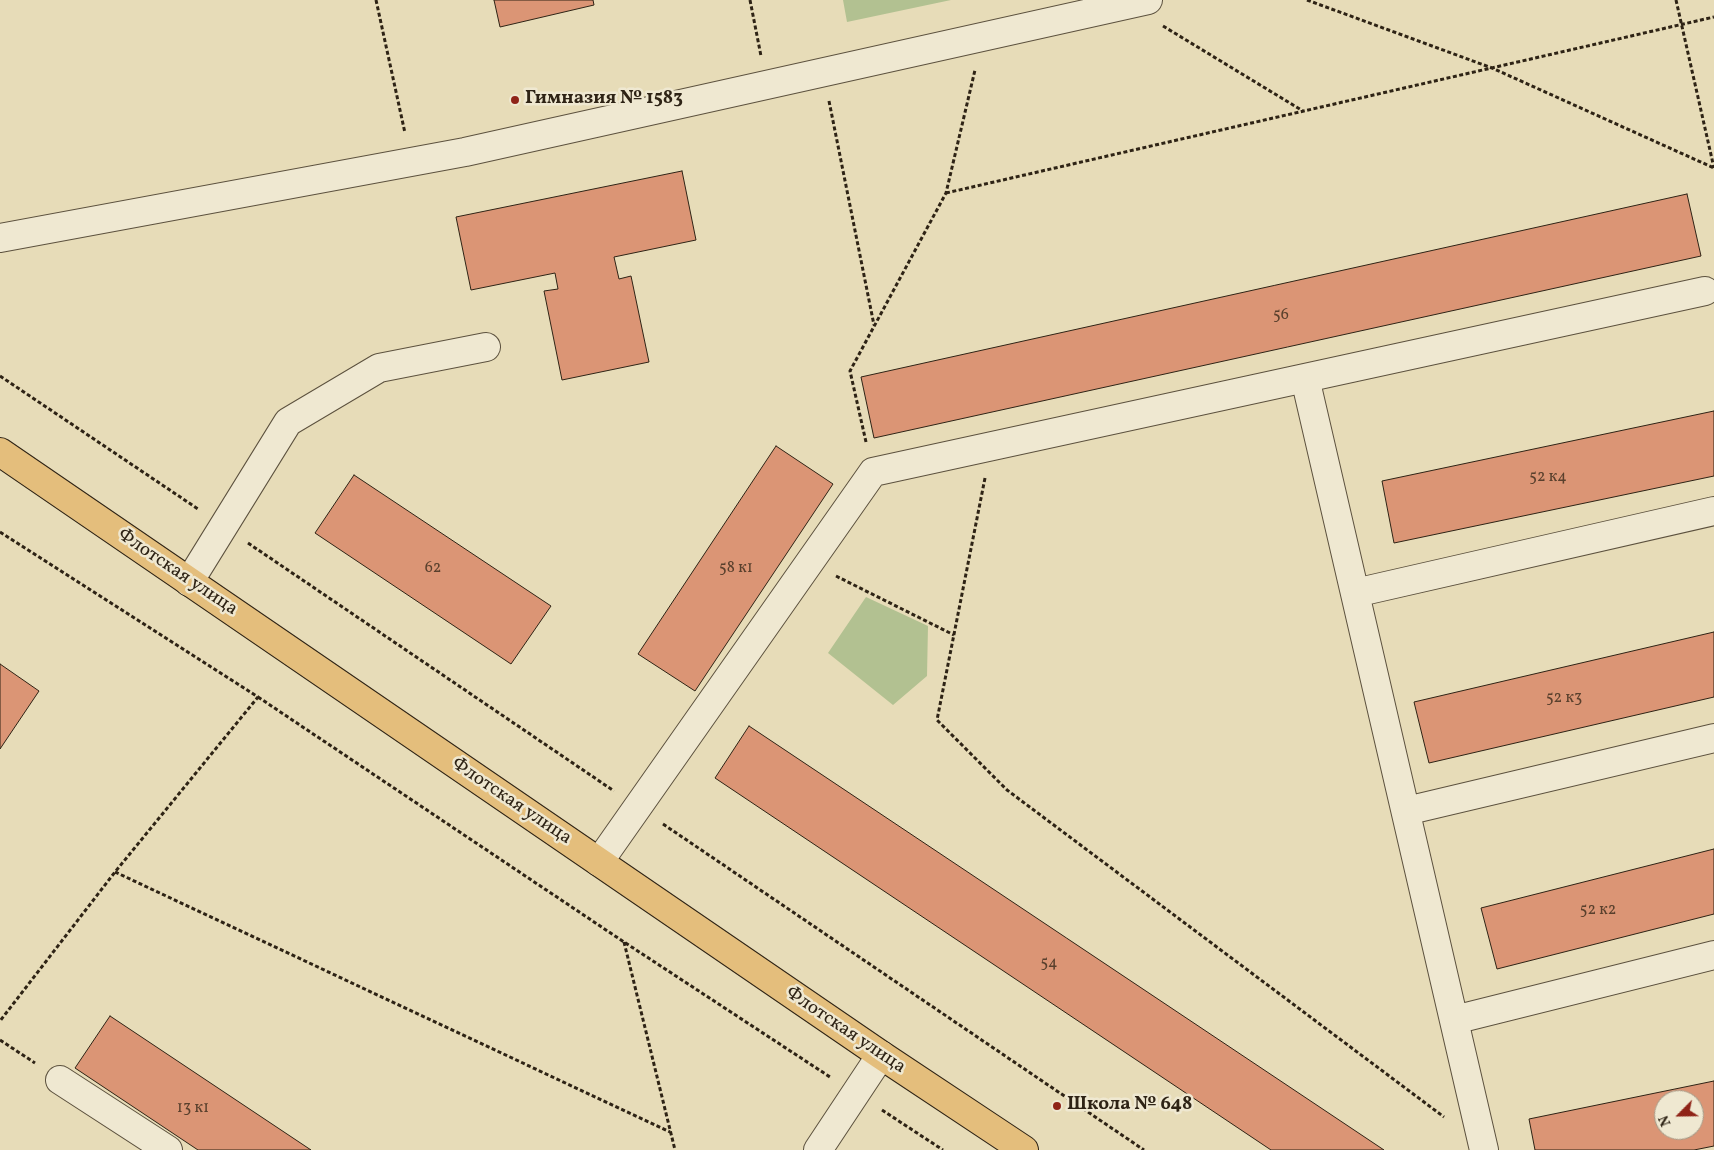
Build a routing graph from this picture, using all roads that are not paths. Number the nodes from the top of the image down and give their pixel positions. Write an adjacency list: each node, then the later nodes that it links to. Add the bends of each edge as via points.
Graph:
1 (1123, 3): 2 (street, via 465,152)
2 (0, 238)
3 (1705, 290): 5 (street)
4 (486, 347): 8 (street, via 379,368 288,422)
5 (1305, 378): 9 (street); 12 (street, via 873,472)
6 (0, 452): 8 (main road, Флотская улица)
7 (1714, 511): 9 (street)
8 (189, 582): 12 (main road, Флотская улица)
9 (1355, 593): 11 (street)
10 (1714, 738): 11 (street)
11 (1406, 810): 14 (street)
12 (599, 862): 15 (main road, Флотская улица)
13 (1714, 955): 14 (street)
14 (1454, 1020): 17 (street)
15 (880, 1055): 19 (street); 20 (main road, Флотская улица)
16 (60, 1080): 18 (street)
17 (1483, 1148)
18 (168, 1150)
19 (818, 1150)
20 (1024, 1150)

